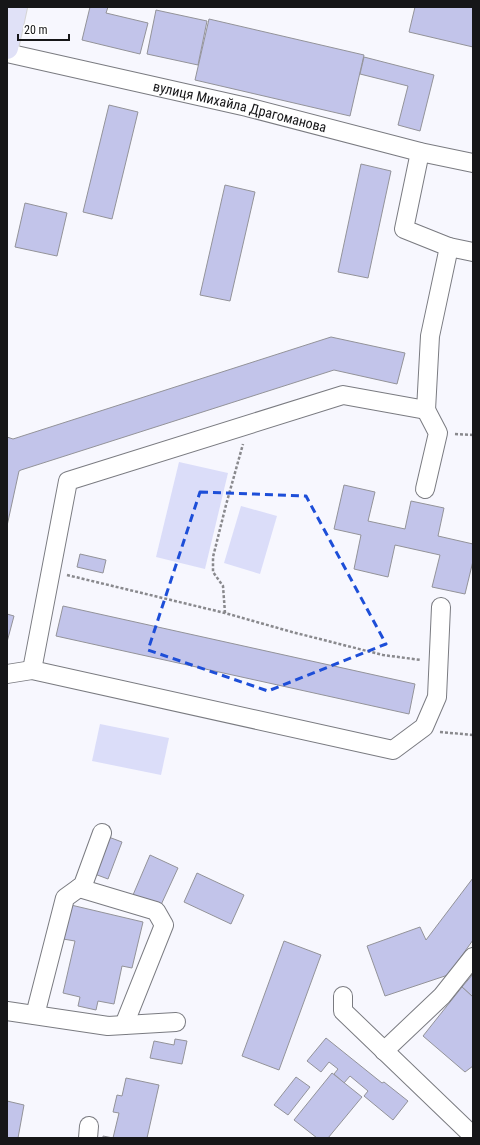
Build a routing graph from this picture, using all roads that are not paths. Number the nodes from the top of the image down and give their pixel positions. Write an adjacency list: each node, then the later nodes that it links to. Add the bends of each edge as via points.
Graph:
1 (16, 7): 2 (main road)
2 (7, 45): 3 (street, вулиця Михайла Драгоманова)
3 (420, 152): 4 (street, вулиця Михайла Драгоманова); 5 (street, via 404,229)
4 (473, 163)
5 (449, 247): 6 (street); 7 (street, via 430,336)
6 (473, 252)
7 (426, 410): 8 (street, via 438,433); 10 (street, via 343,394 68,481)
8 (425, 489)
9 (441, 607): 10 (street, via 437,697 424,727 393,750)
10 (32, 670): 11 (street)
11 (7, 674)
12 (102, 833): 13 (street, via 83,885)
13 (79, 888): 17 (street, via 65,898); 19 (street, via 156,911 164,926)
14 (473, 957): 20 (street, via 442,996)
15 (343, 996): 20 (street, via 343,1011)
16 (7, 1011): 17 (street)
17 (34, 1015): 19 (street, via 108,1026)
18 (176, 1022): 19 (street)
19 (124, 1025)
20 (384, 1051): 21 (street)
21 (473, 1136)

